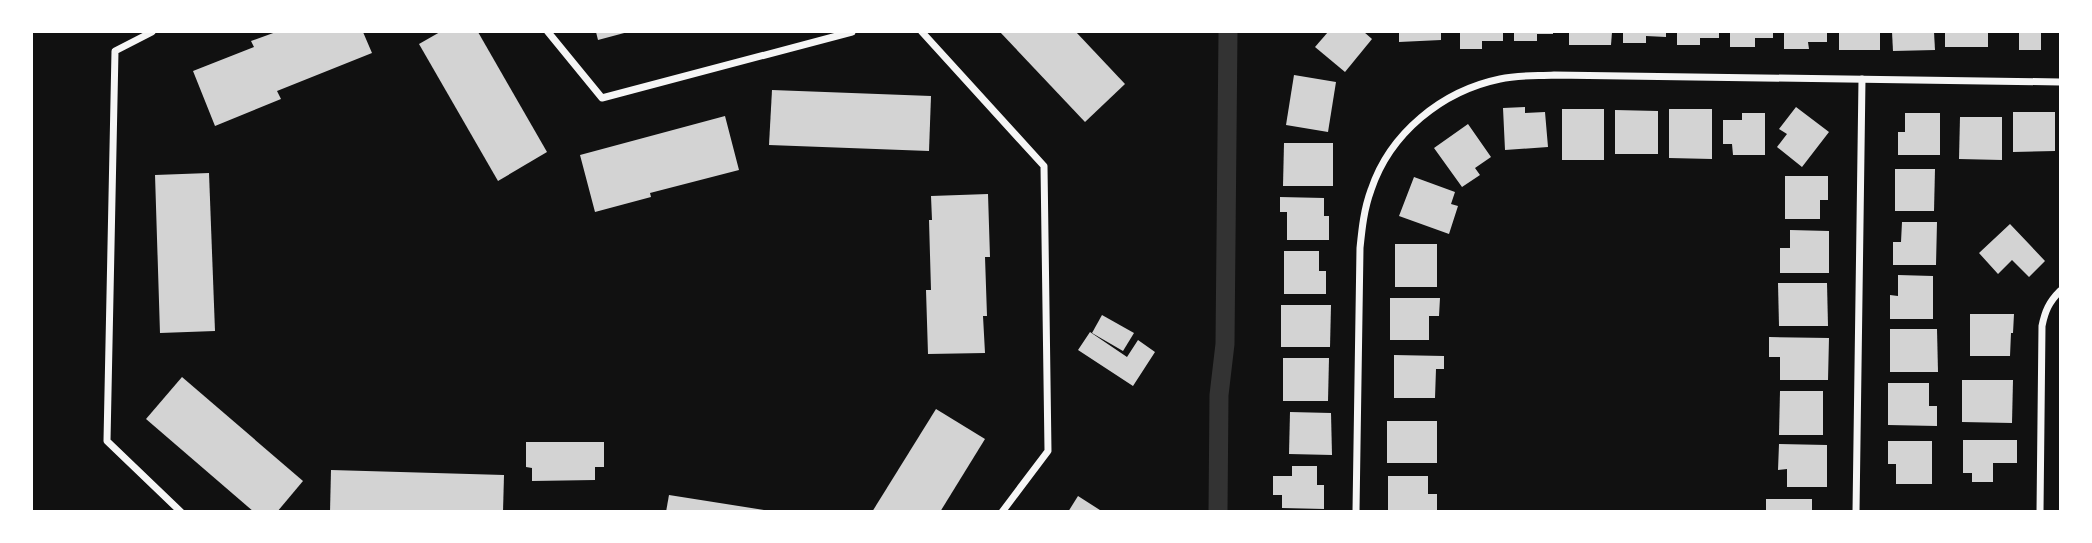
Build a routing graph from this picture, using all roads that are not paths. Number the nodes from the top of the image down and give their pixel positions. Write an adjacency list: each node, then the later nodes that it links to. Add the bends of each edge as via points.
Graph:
1 (152, 32): 8 (street, via 115,51 107,441)
2 (548, 32): 3 (street, via 602,98)
3 (852, 32)
4 (922, 32): 9 (street, via 1044,166 1048,451)
5 (1862, 79): 6 (street); 10 (street, via 1512,77 1459,93 1413,124 1380,169 1363,215); 11 (street)
6 (2060, 82)
7 (2060, 291): 12 (street, via 2051,300 2042,326)
8 (181, 512)
9 (1002, 512)
10 (1356, 512)
11 (1856, 512)
12 (2039, 512)

